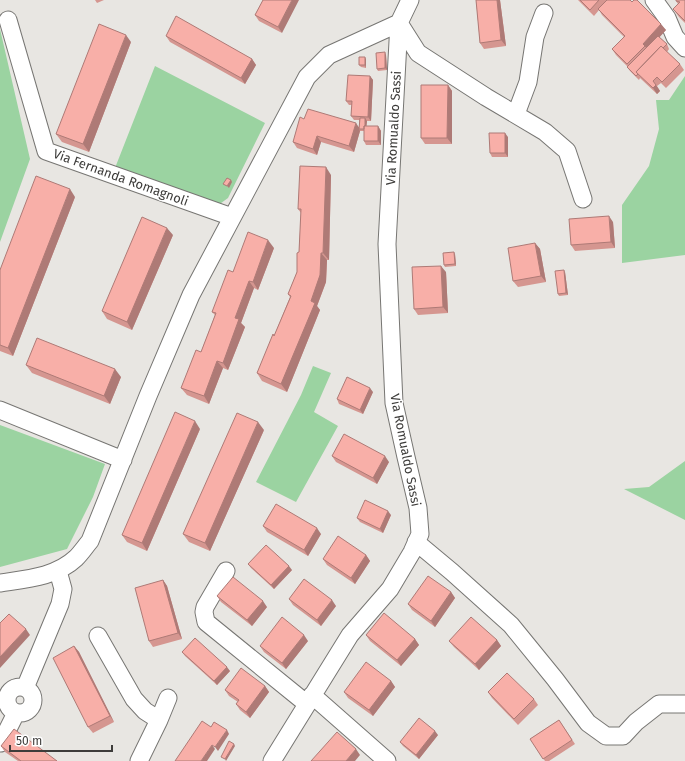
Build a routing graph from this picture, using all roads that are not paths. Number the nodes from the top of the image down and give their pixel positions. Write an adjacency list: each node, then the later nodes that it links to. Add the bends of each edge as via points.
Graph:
1 (410, 0): 5 (street, Via Romualdo Sassi)
2 (654, 0): 6 (street, via 667,18 675,37)
3 (544, 13): 7 (street, via 535,37 528,82)
4 (8, 20): 9 (street, Via Fernanda Romagnoli, via 46,151)
5 (399, 23): 7 (street, via 418,53); 9 (street, via 329,55 307,77); 12 (street, Via Romualdo Sassi, via 387,244 394,403 418,508 420,534)
6 (685, 48)
7 (516, 114): 8 (street, via 545,132 566,151)
8 (582, 199)
9 (232, 218): 11 (street, via 191,295)
10 (0, 410): 11 (street)
11 (122, 460): 13 (street, via 90,541 76,558)
12 (416, 542): 18 (street, Via Romualdo Sassi, via 390,589 350,635); 19 (street, via 511,626 555,678 588,723 606,736 623,736 658,704)
13 (58, 570): 15 (street); 21 (street, via 63,589 60,604 25,688 15,689 8,696 8,706 16,713)
14 (226, 571): 18 (street, via 205,607 206,622)
15 (0, 583)
16 (98, 636): 20 (street, via 134,699 145,711)
17 (168, 698): 20 (street)
18 (309, 700): 23 (street, Via Romualdo Sassi); 24 (street)
19 (685, 704)
20 (159, 720): 22 (street)
21 (1, 743)
22 (139, 761)
23 (272, 761)
24 (387, 761)

